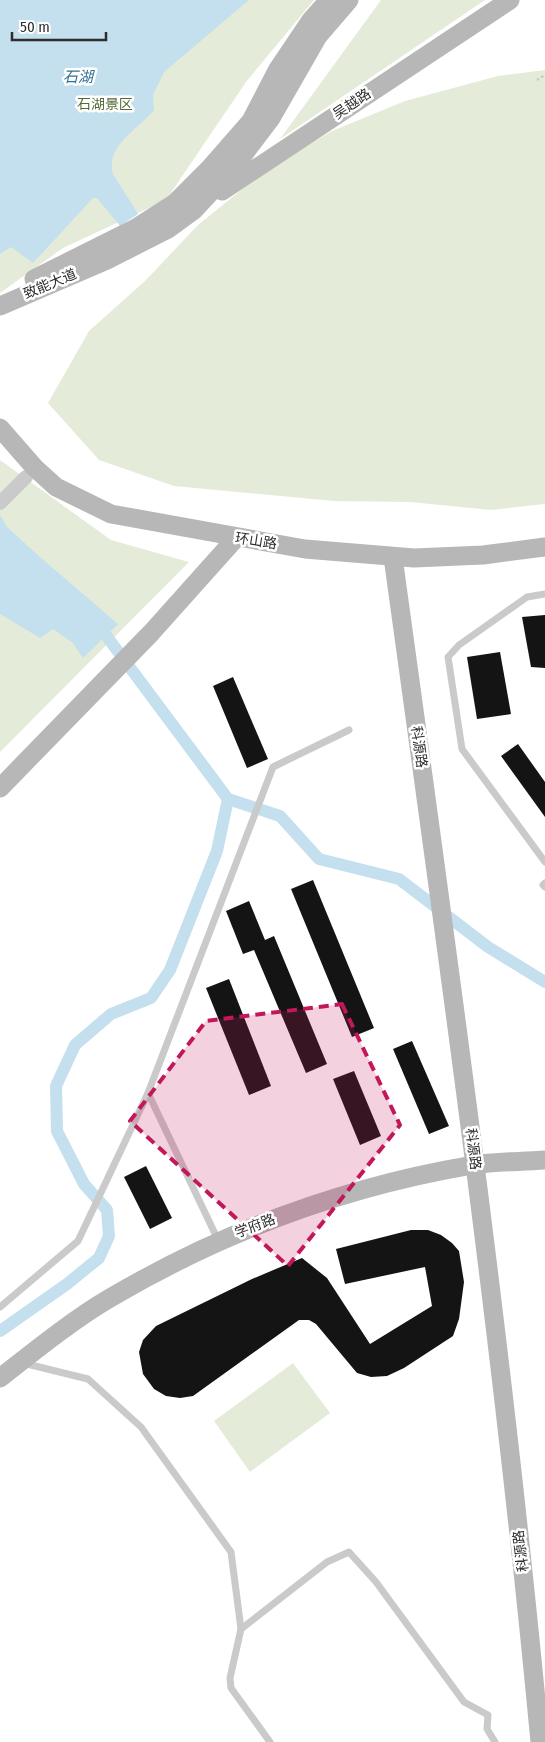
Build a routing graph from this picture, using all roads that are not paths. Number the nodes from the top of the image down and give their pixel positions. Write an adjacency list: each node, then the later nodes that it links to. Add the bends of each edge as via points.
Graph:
1 (329, 0): 5 (street, 致能大道, via 311,20 278,69 251,121 175,202 136,228 35,278)
2 (348, 0): 4 (street, 致能大道, via 318,36 271,118 234,167)
3 (510, 0): 4 (street, 吴越路)
4 (194, 210): 5 (street, 致能大道, via 168,229 107,260)
5 (0, 306)
6 (0, 428): 9 (street, 环山路, via 56,487 84,502 111,514)
7 (26, 477): 8 (street)
8 (2, 501)
9 (236, 538): 11 (street, 环山路, via 305,549); 14 (street, via 151,633)
10 (545, 547): 11 (street, 环山路, via 483,555)
11 (393, 557): 20 (street, 科源路)
12 (545, 594): 15 (lane, via 527,597 459,645 448,657 462,749)
13 (349, 730): 18 (lane, via 273,767)
14 (0, 788)
15 (545, 862)
16 (545, 883): 17 (lane)
17 (545, 887)
18 (148, 1093): 21 (lane); 22 (lane, via 78,1241)
19 (545, 1160): 20 (street, 学府路)
20 (475, 1165): 21 (street, 学府路, via 324,1200); 28 (street, 科源路, via 526,1588)
21 (218, 1240): 23 (street, 学府路, via 108,1299)
22 (0, 1307)
23 (20, 1362): 24 (street, 学府路); 25 (lane, via 88,1379 141,1427 231,1552)
24 (0, 1378)
25 (242, 1629): 26 (lane, via 230,1678 231,1688); 27 (lane, via 327,1562 349,1552 376,1582 464,1702 488,1715 488,1729)
26 (270, 1742)
27 (495, 1742)
28 (540, 1742)

